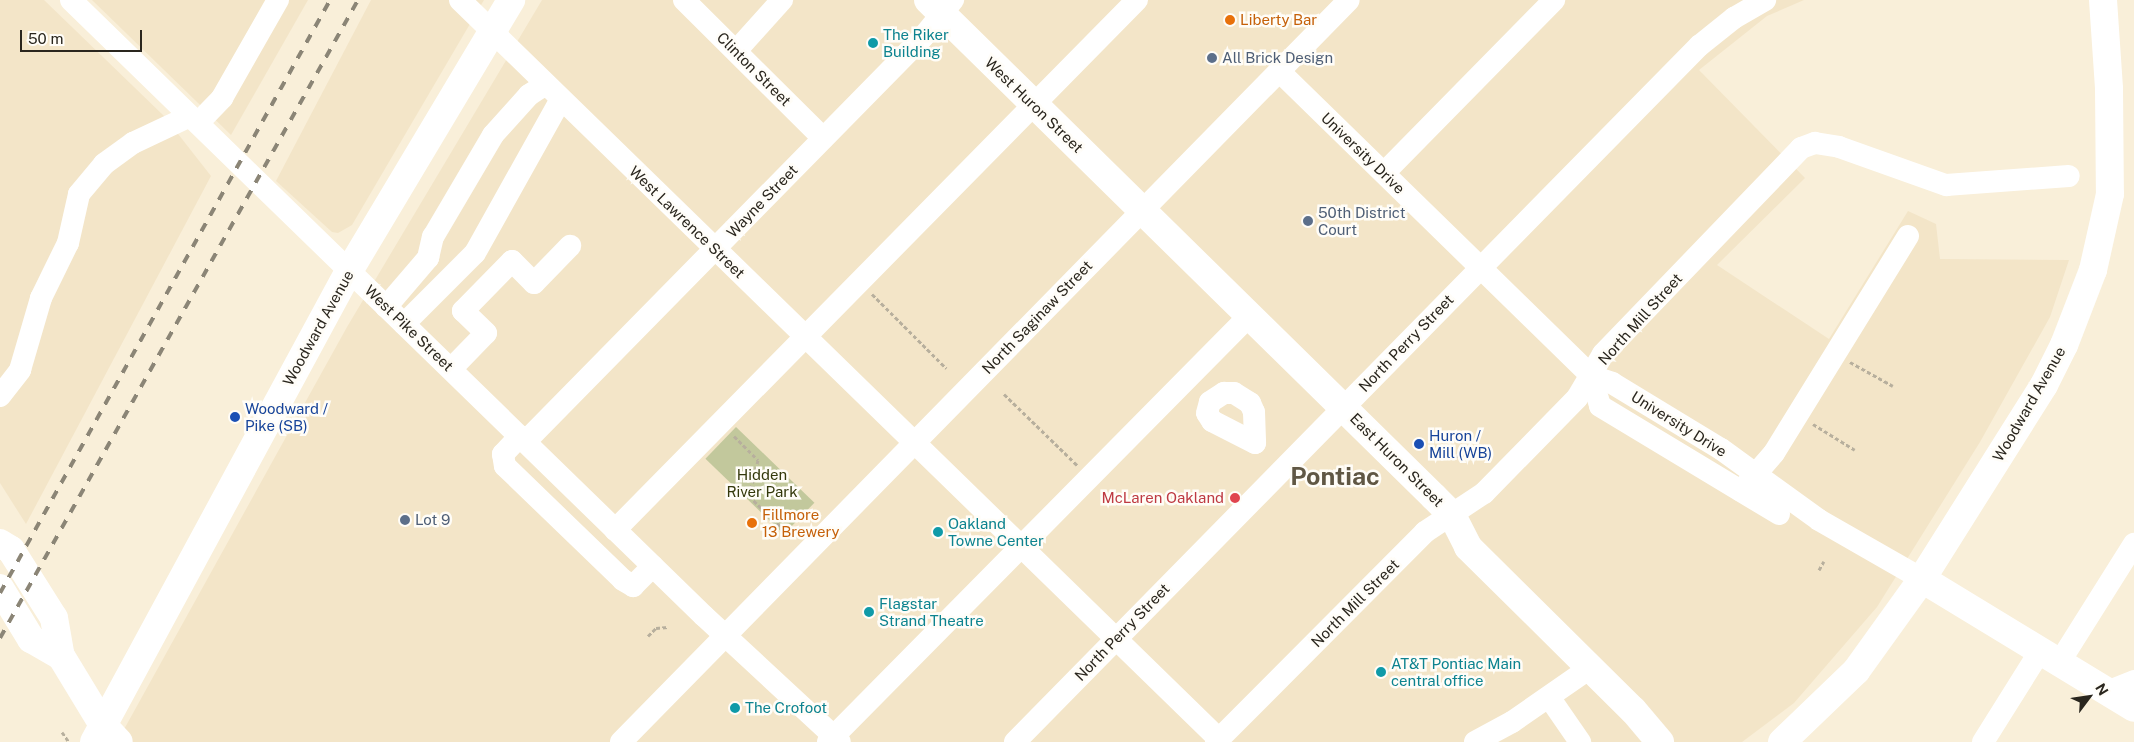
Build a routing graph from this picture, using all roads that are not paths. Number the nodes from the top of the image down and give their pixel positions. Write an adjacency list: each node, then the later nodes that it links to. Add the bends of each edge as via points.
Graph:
1 (71, 0): 18 (street, West Pike Street)
2 (278, 0): 18 (street, via 222,98)
3 (460, 0): 13 (street, West Lawrence Street)
4 (512, 0): 13 (main road, Woodward Avenue)
5 (684, 0): 14 (street, Clinton Street)
6 (782, 0): 14 (street)
7 (1137, 0): 17 (street)
8 (1349, 0): 15 (street, North Saginaw Street)
9 (1554, 0): 22 (street)
10 (1765, 0): 29 (street, North Perry Street, via 1734,18 1699,46)
11 (2103, 0): 52 (main road, Woodward Avenue, via 2109,89 2110,194 2093,270 2064,346 2044,385)
12 (941, 5): 17 (main road, West Huron Street); 20 (street, Wayne Street)
13 (492, 32): 16 (street, West Lawrence Street); 30 (main road, Woodward Avenue)
14 (736, 51): 20 (street, Clinton Street)
15 (1279, 71): 22 (street, University Drive); 24 (street, North Saginaw Street)
16 (553, 91): 19 (street, via 530,95); 21 (street); 27 (street, West Lawrence Street)
17 (1034, 105): 24 (main road, West Huron Street); 35 (street)
18 (194, 119): 30 (street, West Pike Street); 38 (street, via 134,143 104,164 79,194 68,243 41,298 20,370)
19 (506, 121): 21 (street); 28 (street, via 493,135 433,237)
20 (823, 138): 27 (street, Wayne Street)
21 (538, 142): 31 (street, via 475,254)
22 (1384, 173): 29 (street, University Drive)
23 (2069, 176): 37 (street, North Mill Street, via 1946,185 1839,147 1807,145 1793,155 1603,354)
24 (1142, 210): 33 (main road, East Huron Street); 42 (street, North Saginaw Street)
25 (1908, 236): 44 (street, via 1774,453)
26 (570, 246): 36 (street, via 534,283 512,261 463,310 486,334)
27 (714, 249): 35 (street, West Lawrence Street); 40 (street, Wayne Street)
28 (428, 258): 31 (street); 32 (street)
29 (1480, 268): 37 (street, University Drive); 39 (street, North Perry Street)
30 (350, 271): 32 (street, West Pike Street); 63 (main road, Woodward Avenue)
31 (455, 274): 34 (street)
32 (386, 307): 34 (street, West Pike Street)
33 (1249, 316): 39 (main road, East Huron Street); 50 (street)
34 (404, 324): 36 (street, West Pike Street)
35 (805, 338): 42 (street, West Lawrence Street); 47 (street)
36 (451, 369): 40 (street, West Pike Street)
37 (1591, 376): 44 (street, University Drive, via 1612,383 1721,449); 46 (street, North Mill Street, via 1578,398 1484,493)
38 (0, 396)
39 (1343, 407): 43 (street, North Perry Street); 46 (main road, East Huron Street)
40 (523, 438): 47 (street, West Pike Street); 51 (street, Wayne Street, via 503,454 505,466 512,473 623,580 633,586)
41 (1255, 443): 43 (street)
42 (913, 444): 50 (street, West Lawrence Street); 54 (street, North Saginaw Street)
43 (1282, 470): 55 (street, North Perry Street)
44 (1748, 483): 45 (street); 52 (street, University Drive)
45 (1780, 514)
46 (1452, 515): 58 (main road, East Huron Street, via 1468,546); 64 (street, North Mill Street, via 1425,532)
47 (616, 530): 51 (street, West Pike Street)
48 (0, 543): 56 (main road, via 12,550 54,618)
49 (2134, 544): 57 (street)
50 (1020, 546): 55 (street, West Lawrence Street); 65 (street)
51 (653, 566): 54 (street, West Pike Street)
52 (1922, 579): 57 (main road, University Drive); 71 (main road, Woodward Avenue, via 1856,671)
53 (0, 588): 56 (main road, via 31,639)
54 (726, 635): 65 (street, West Pike Street); 66 (street, North Saginaw Street)
55 (1116, 639): 64 (street, West Lawrence Street); 67 (street, North Perry Street)
56 (61, 656): 63 (main road)
57 (2050, 657): 60 (main road, University Drive); 72 (street)
58 (1590, 668): 61 (street); 70 (main road, East Huron Street)
59 (2134, 681): 60 (street)
60 (2107, 692): 62 (main road, University Drive)
61 (1549, 697): 68 (street); 69 (street)
62 (2134, 708)
63 (106, 738)
64 (1223, 739)
65 (834, 740)
66 (620, 742)
67 (1016, 742)
68 (1475, 742)
69 (1580, 742)
70 (1660, 742)
71 (1782, 742)
72 (1983, 742)

